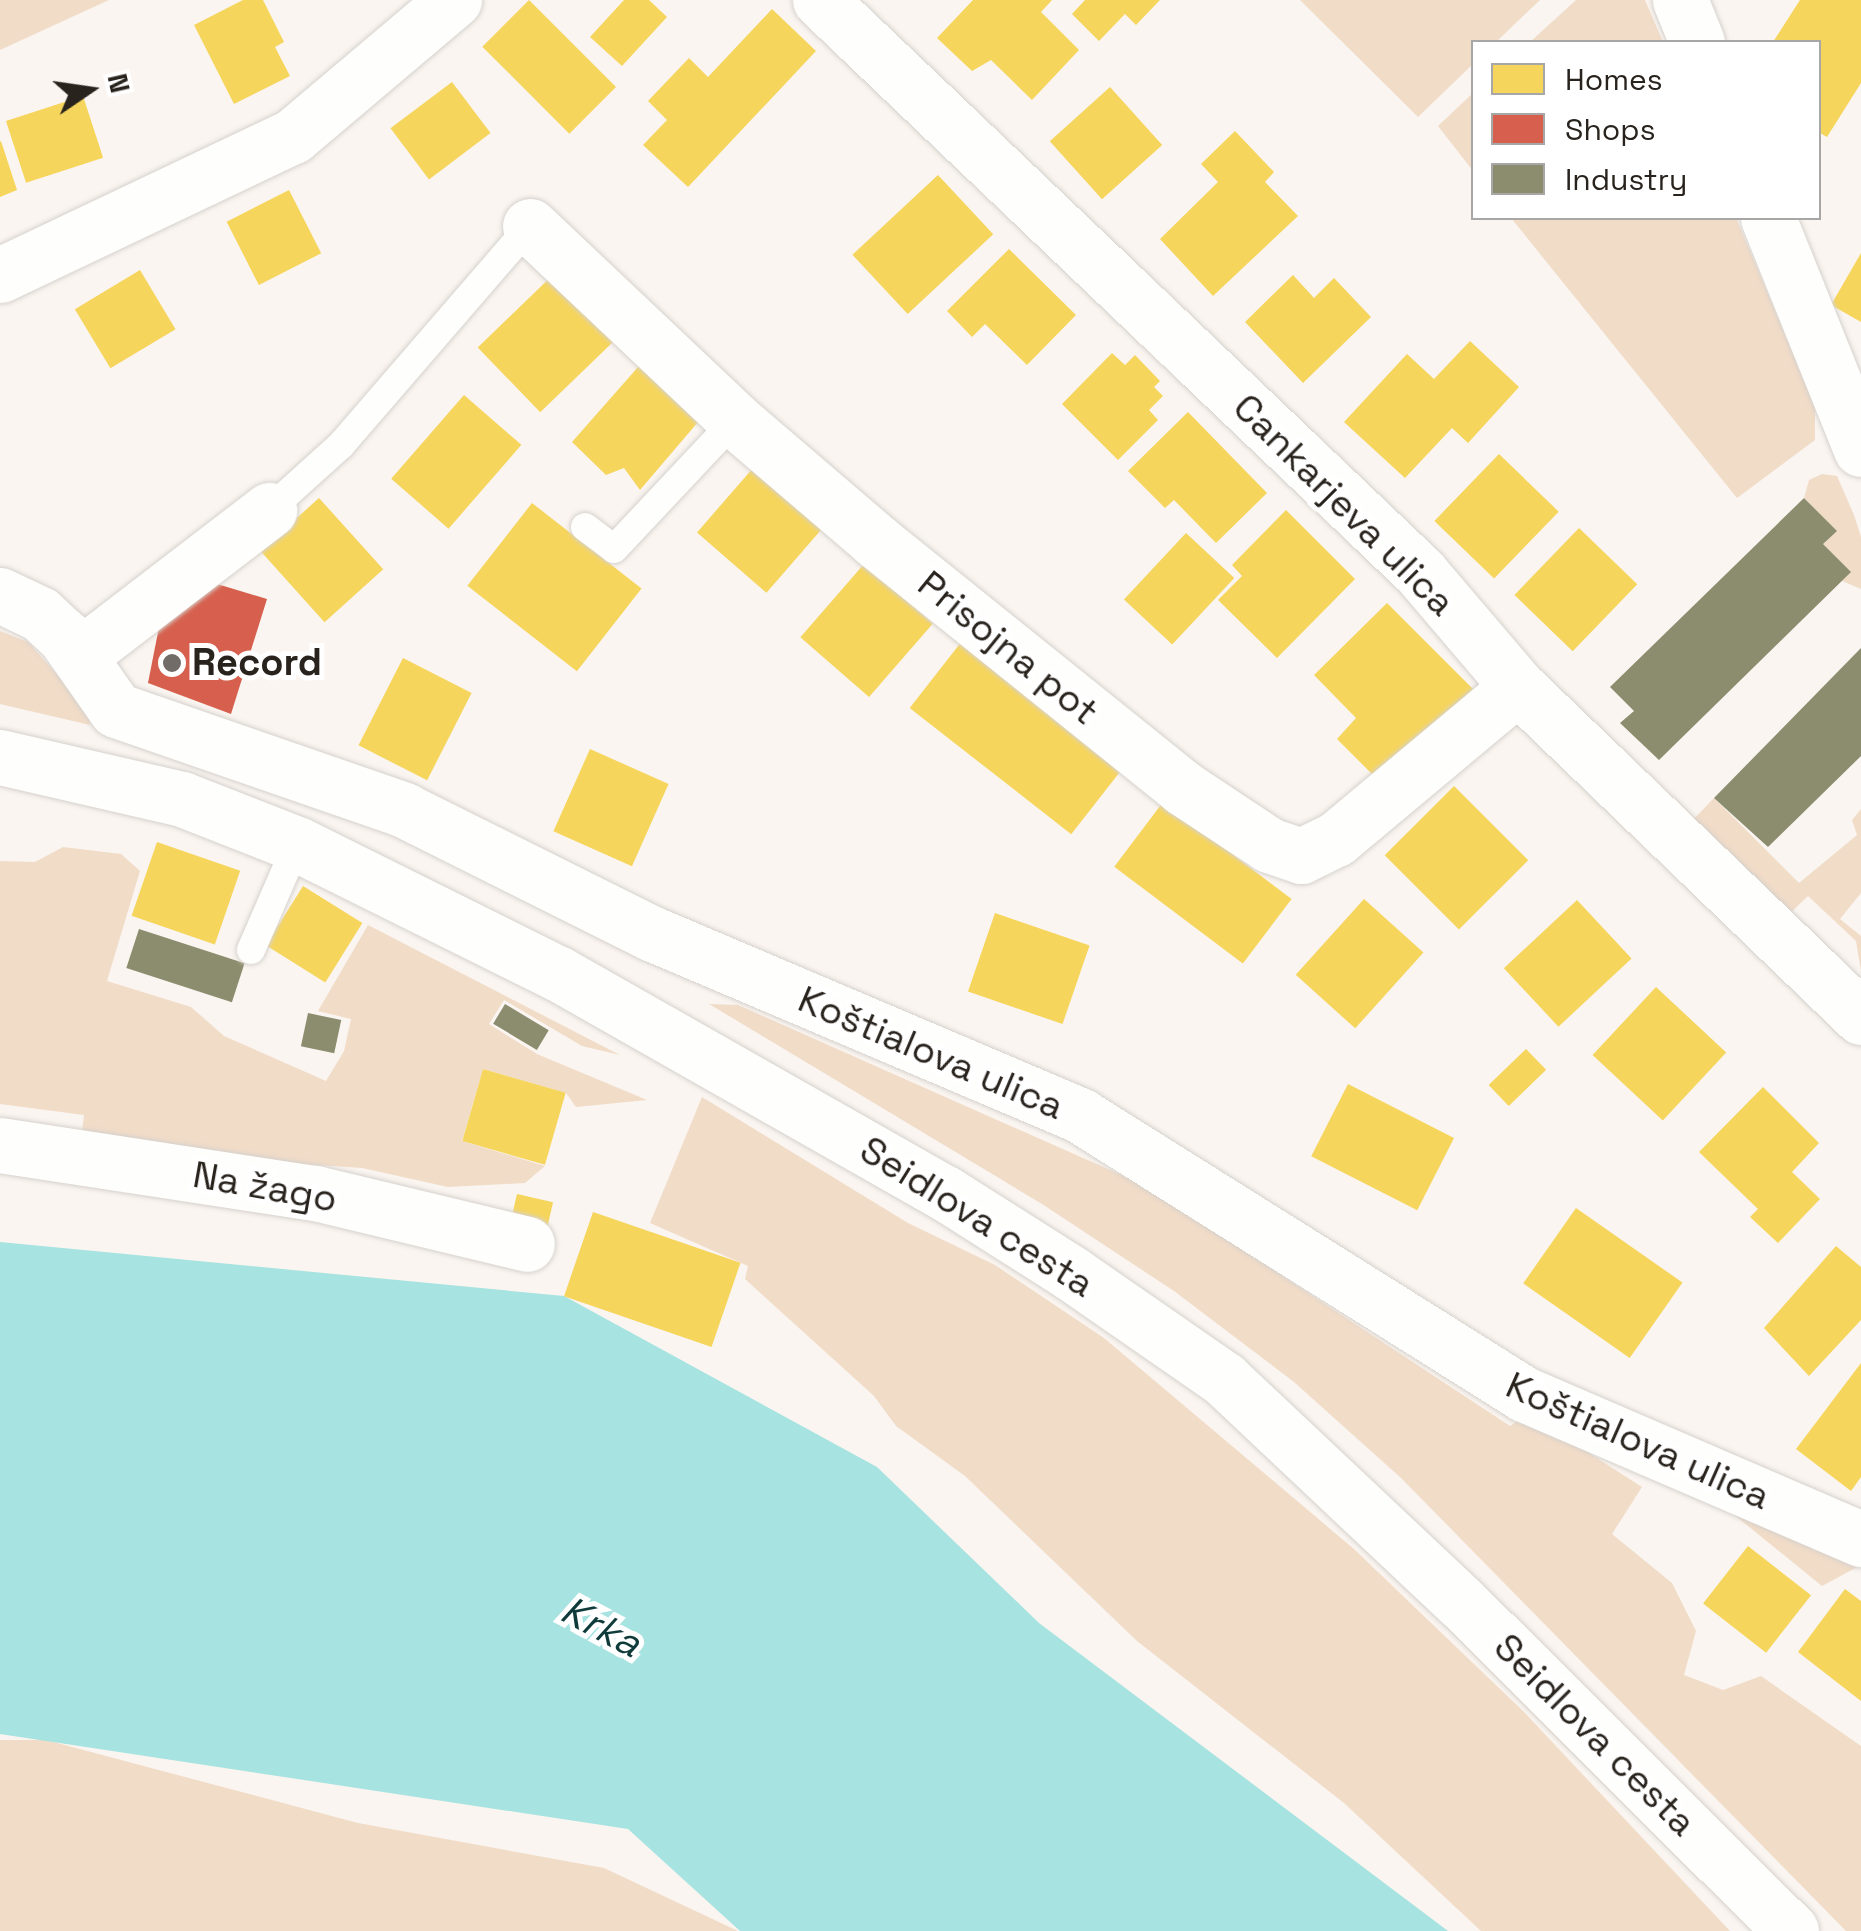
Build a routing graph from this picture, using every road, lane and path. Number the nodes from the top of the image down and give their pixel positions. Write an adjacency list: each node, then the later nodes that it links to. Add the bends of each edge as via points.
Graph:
1 (454, 0): 7 (street, via 292,136)
2 (820, 0): 14 (street, Cankarjeva ulica, via 1420,572)
3 (1680, 0): 4 (street)
4 (1697, 40)
5 (1769, 220): 9 (street)
6 (530, 226): 8 (street, Prisojna pot); 10 (lane, via 341,445)
7 (0, 276)
8 (735, 420): 11 (lane, via 614,549); 14 (street, Prisojna pot, via 1183,788 1286,852 1301,856 1336,839)
9 (1861, 449)
10 (268, 510): 13 (street)
11 (584, 527)
12 (0, 595): 13 (street, Koštialova ulica, via 40,614)
13 (79, 656): 21 (street, Koštialova ulica, via 105,698 132,717 252,752 404,810 653,934 1081,1116 1524,1394)
14 (1518, 687): 18 (street, Cankarjeva ulica)
15 (0, 756): 16 (street, Seidlova cesta, via 163,794)
16 (298, 844): 17 (lane); 22 (street, Seidlova cesta, via 559,974 796,1107 1056,1263 1224,1378 1462,1602)
17 (250, 950)
18 (1861, 1017)
19 (0, 1145): 20 (street, Na žago, via 315,1192)
20 (527, 1244)
21 (1861, 1540)
22 (1791, 1931)

